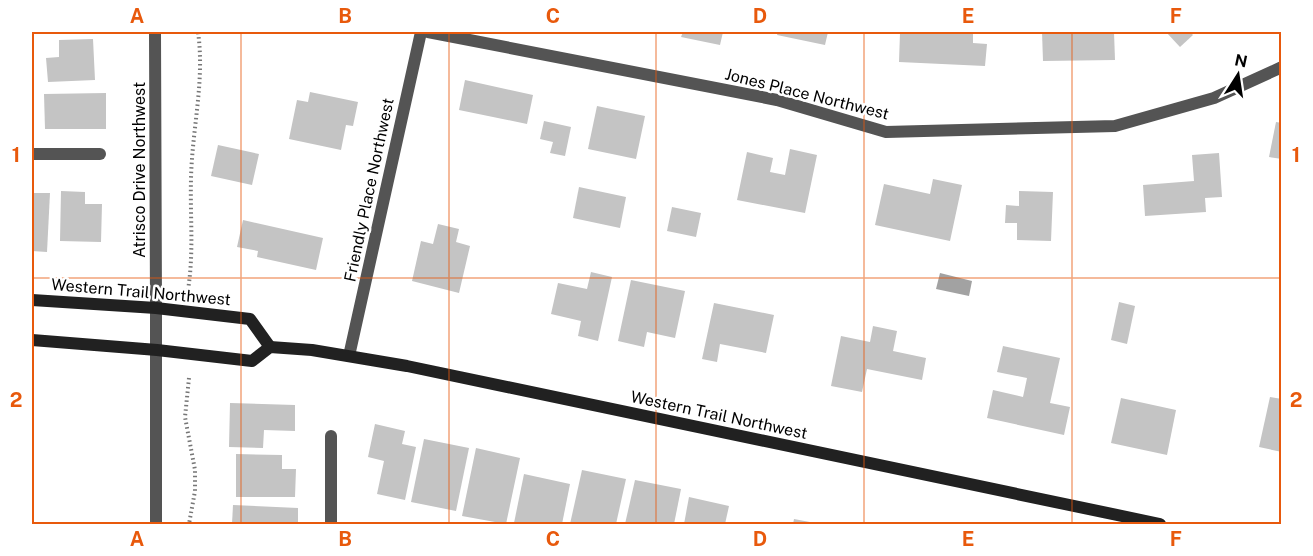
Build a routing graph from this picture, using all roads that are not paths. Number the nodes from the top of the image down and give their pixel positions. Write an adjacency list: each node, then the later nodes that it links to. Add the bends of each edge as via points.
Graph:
1 (155, 32): 8 (street, Atrisco Drive Northwest)
2 (421, 32): 12 (street, Friendly Place Northwest)
3 (428, 32): 4 (street, Jones Place Northwest, via 777,100 886,132 1115,126 1214,98)
4 (1281, 67)
5 (32, 154): 6 (street)
6 (100, 154)
7 (32, 300): 8 (main road, Western Trail Northwest)
8 (156, 308): 10 (main road, Western Trail Northwest, via 250,319); 11 (street, Atrisco Drive Northwest)
9 (32, 340): 11 (main road)
10 (270, 347): 11 (main road, via 252,361); 12 (main road, Western Trail Northwest)
11 (157, 350): 14 (street, Atrisco Drive Northwest)
12 (349, 356): 16 (main road, Western Trail Northwest)
13 (331, 436): 15 (street)
14 (156, 525)
15 (331, 525)
16 (1160, 525)

